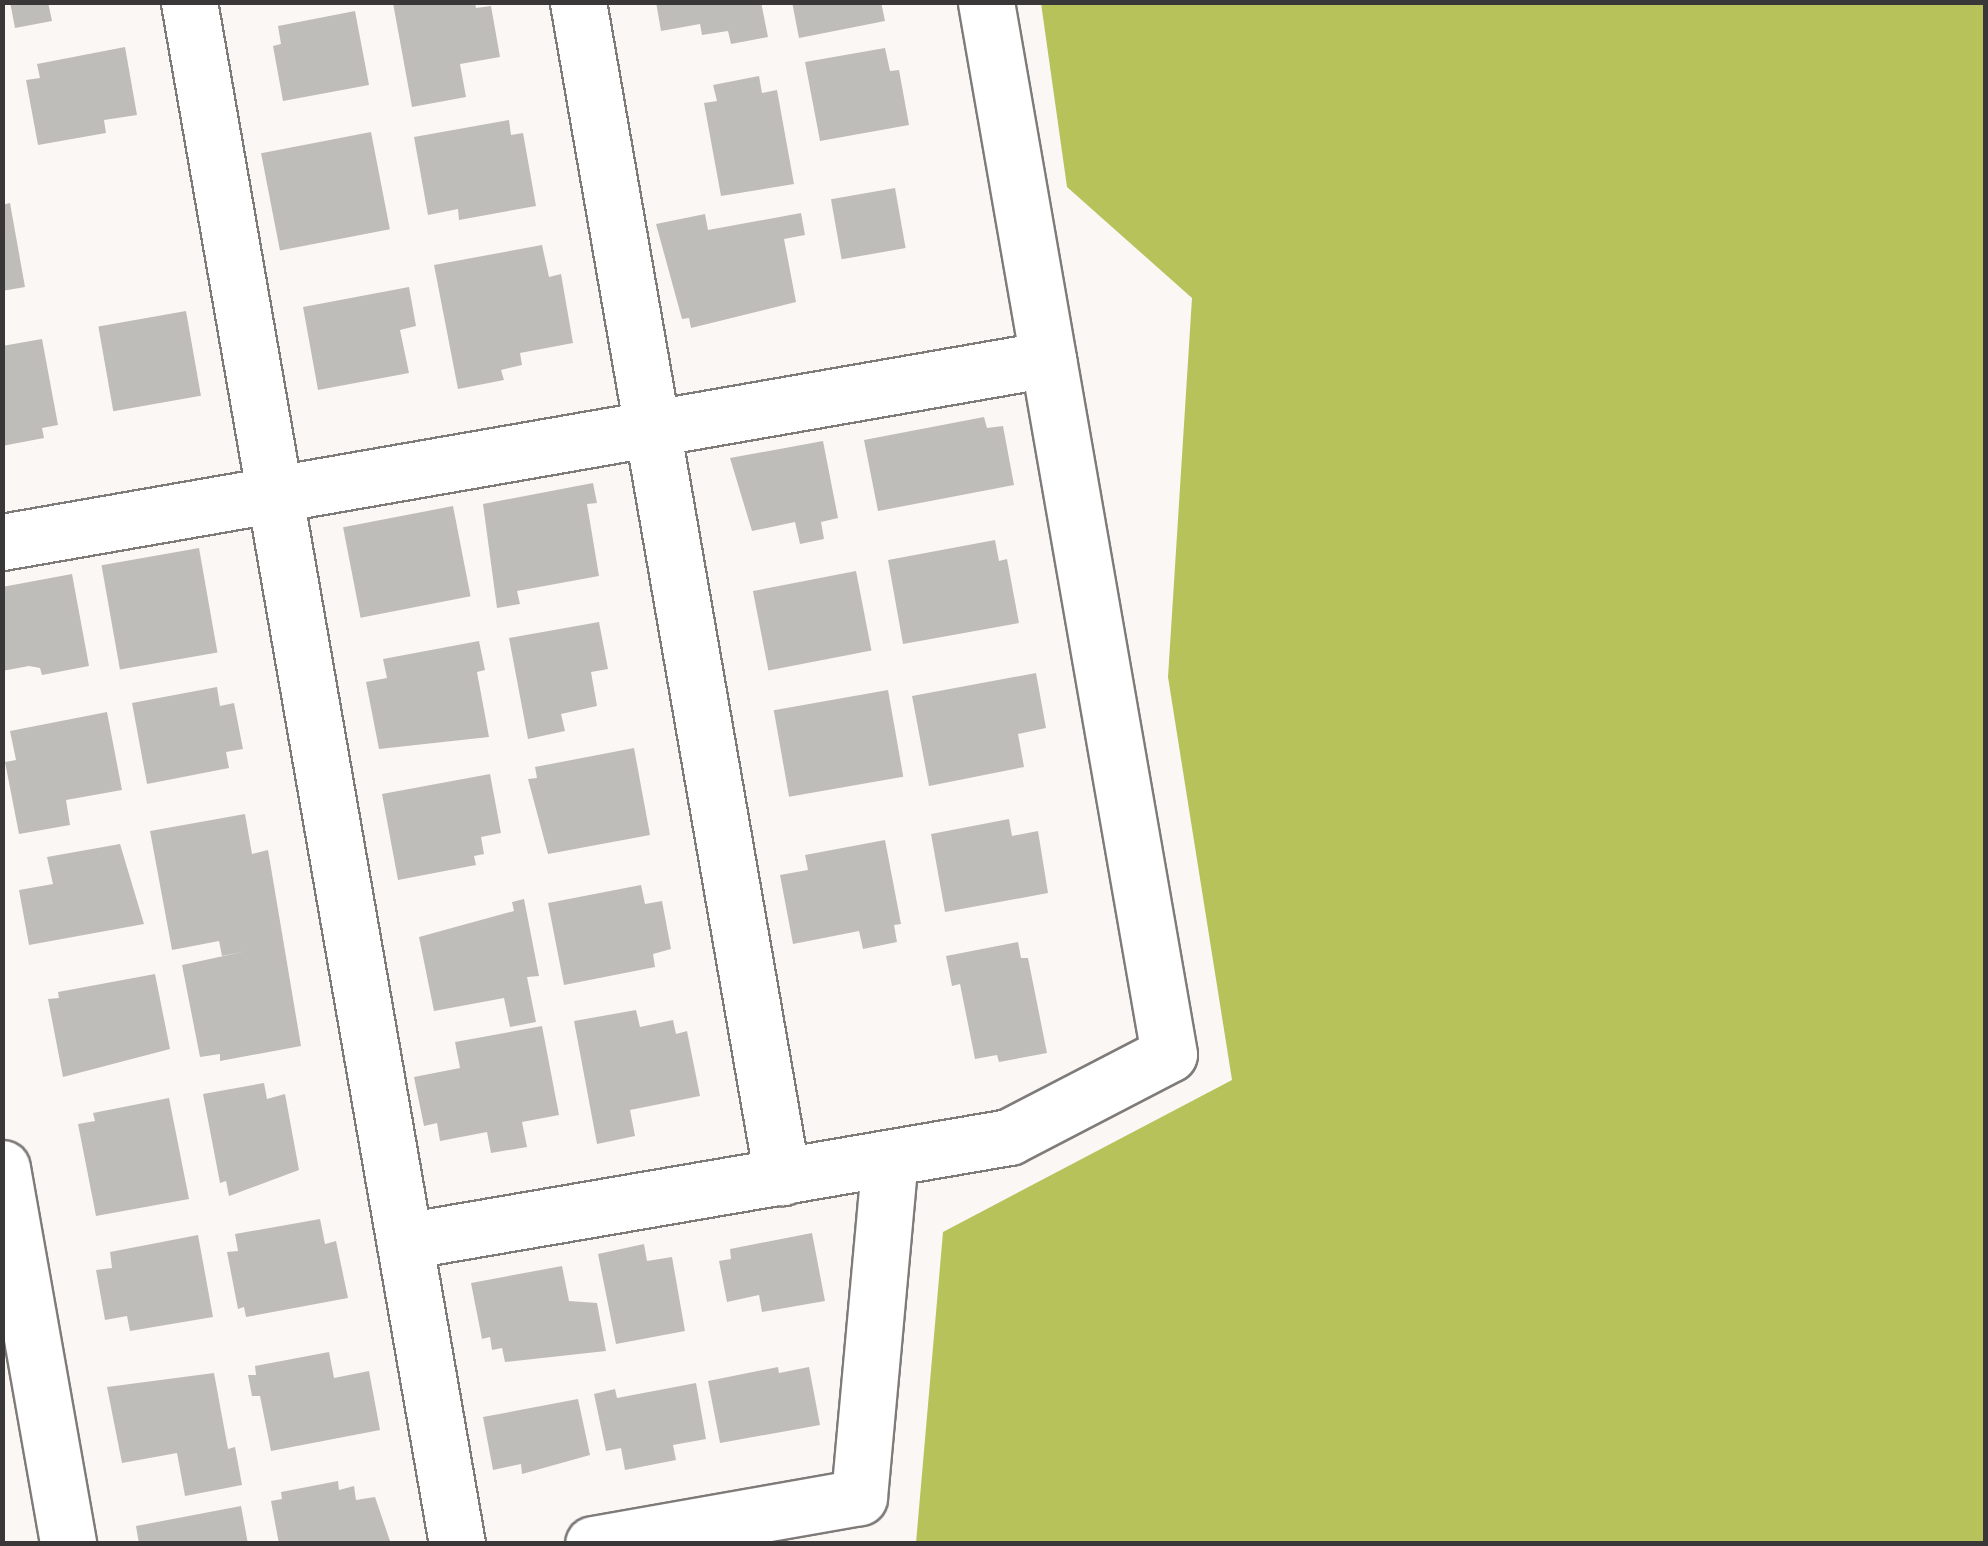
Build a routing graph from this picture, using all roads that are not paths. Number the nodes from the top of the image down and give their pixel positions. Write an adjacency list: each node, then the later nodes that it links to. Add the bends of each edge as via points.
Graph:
1 (189, 2): 6 (street)
2 (578, 2): 5 (street)
3 (986, 2): 4 (street)
4 (1048, 360): 5 (street); 8 (street, via 1168,1054 1009,1137)
5 (652, 429): 6 (street); 10 (street)
6 (274, 494): 7 (street); 11 (street)
7 (2, 542)
8 (890, 1158): 10 (street); 14 (street, via 859,1496)
9 (2, 1168): 12 (street)
10 (782, 1176): 11 (street)
11 (405, 1240): 13 (street)
12 (68, 1544)
13 (457, 1544)
14 (592, 1544)

